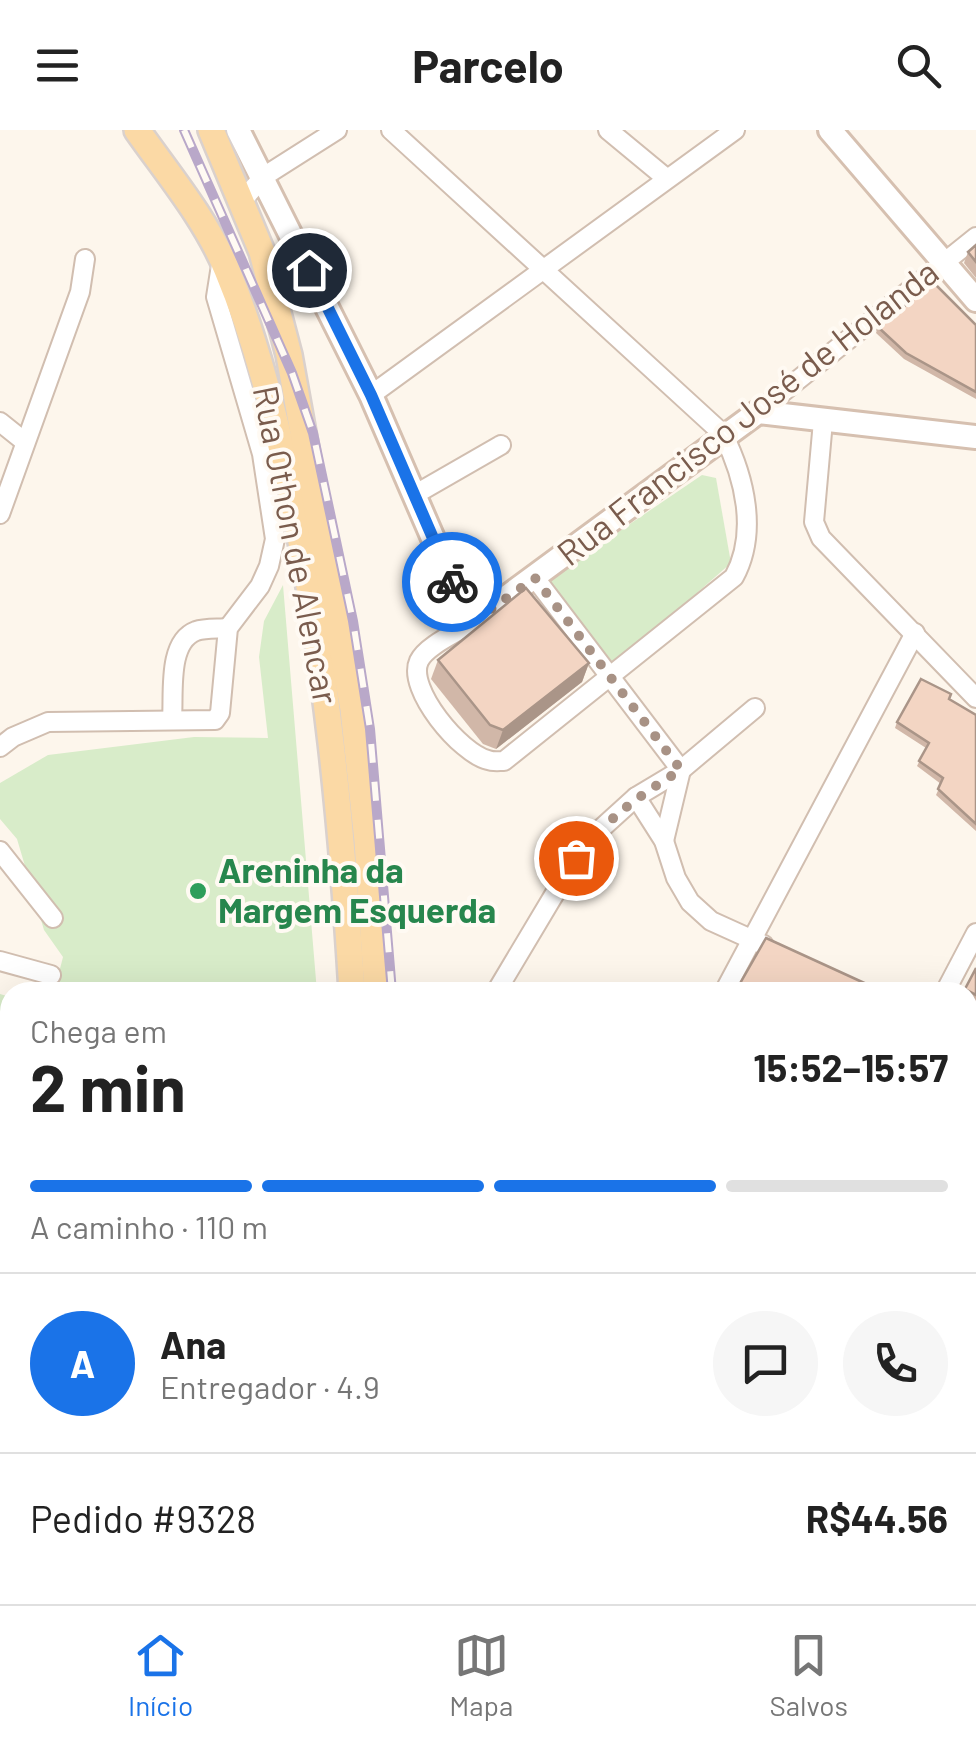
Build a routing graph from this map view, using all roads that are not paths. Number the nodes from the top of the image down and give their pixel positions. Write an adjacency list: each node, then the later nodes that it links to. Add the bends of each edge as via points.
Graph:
1 (137, 130): 14 (main road, Rua Othon de Alencar)
2 (211, 130): 11 (main road, Rua Othon de Alencar)
3 (238, 130): 9 (street)
4 (337, 130): 9 (street)
5 (391, 130): 16 (street)
6 (608, 130): 10 (street)
7 (735, 130): 10 (street)
8 (830, 130): 15 (street)
9 (263, 177): 11 (street); 18 (street)
10 (666, 178): 16 (street)
11 (243, 200): 48 (main road, Rua Othon de Alencar, via 289,356 350,689)
12 (976, 237): 15 (street, Rua Francisco José de Holanda)
13 (85, 260): 24 (street, via 80,292)
14 (222, 260): 30 (street, via 216,297 262,454 275,540 260,586); 47 (main road, Rua Othon de Alencar, via 259,363 304,556 339,799)
15 (942, 262): 17 (street); 19 (street, Rua Francisco José de Holanda)
16 (540, 270): 18 (street); 22 (street)
17 (976, 300)
18 (371, 395): 26 (street)
19 (758, 412): 20 (street); 22 (street, Rua Francisco José de Holanda)
20 (824, 421): 23 (street); 31 (street, via 814,522)
21 (0, 422): 24 (street)
22 (723, 434): 28 (street, Rua Francisco José de Holanda); 32 (street, via 741,481 748,540 743,560 734,577)
23 (976, 438)
24 (25, 442): 27 (street)
25 (501, 445): 26 (street)
26 (414, 495): 29 (street)
27 (0, 514)
28 (535, 578): 29 (street, Rua Francisco José de Holanda); 32 (street)
29 (470, 624): 32 (street, via 421,656 416,667 436,717 488,760 504,761)
30 (228, 628): 35 (street, via 184,639 177,651); 35 (street, via 223,705 215,720)
31 (915, 634): 33 (street); 43 (street)
32 (611, 677): 37 (street)
33 (976, 698)
34 (756, 708): 37 (street)
35 (172, 720): 36 (street, via 48,722)
36 (0, 747)
37 (681, 770): 38 (street); 39 (street)
38 (636, 797): 39 (street); 49 (street, via 576,858)
39 (664, 841): 43 (street, via 690,902 711,921)
40 (0, 851): 41 (street)
41 (53, 918)
42 (976, 933): 51 (street)
43 (754, 940): 44 (street); 50 (street)
44 (786, 955)
45 (0, 961): 46 (street)
46 (51, 975)
47 (351, 982)
48 (376, 982)
49 (502, 982)
50 (730, 982)
51 (950, 982)

